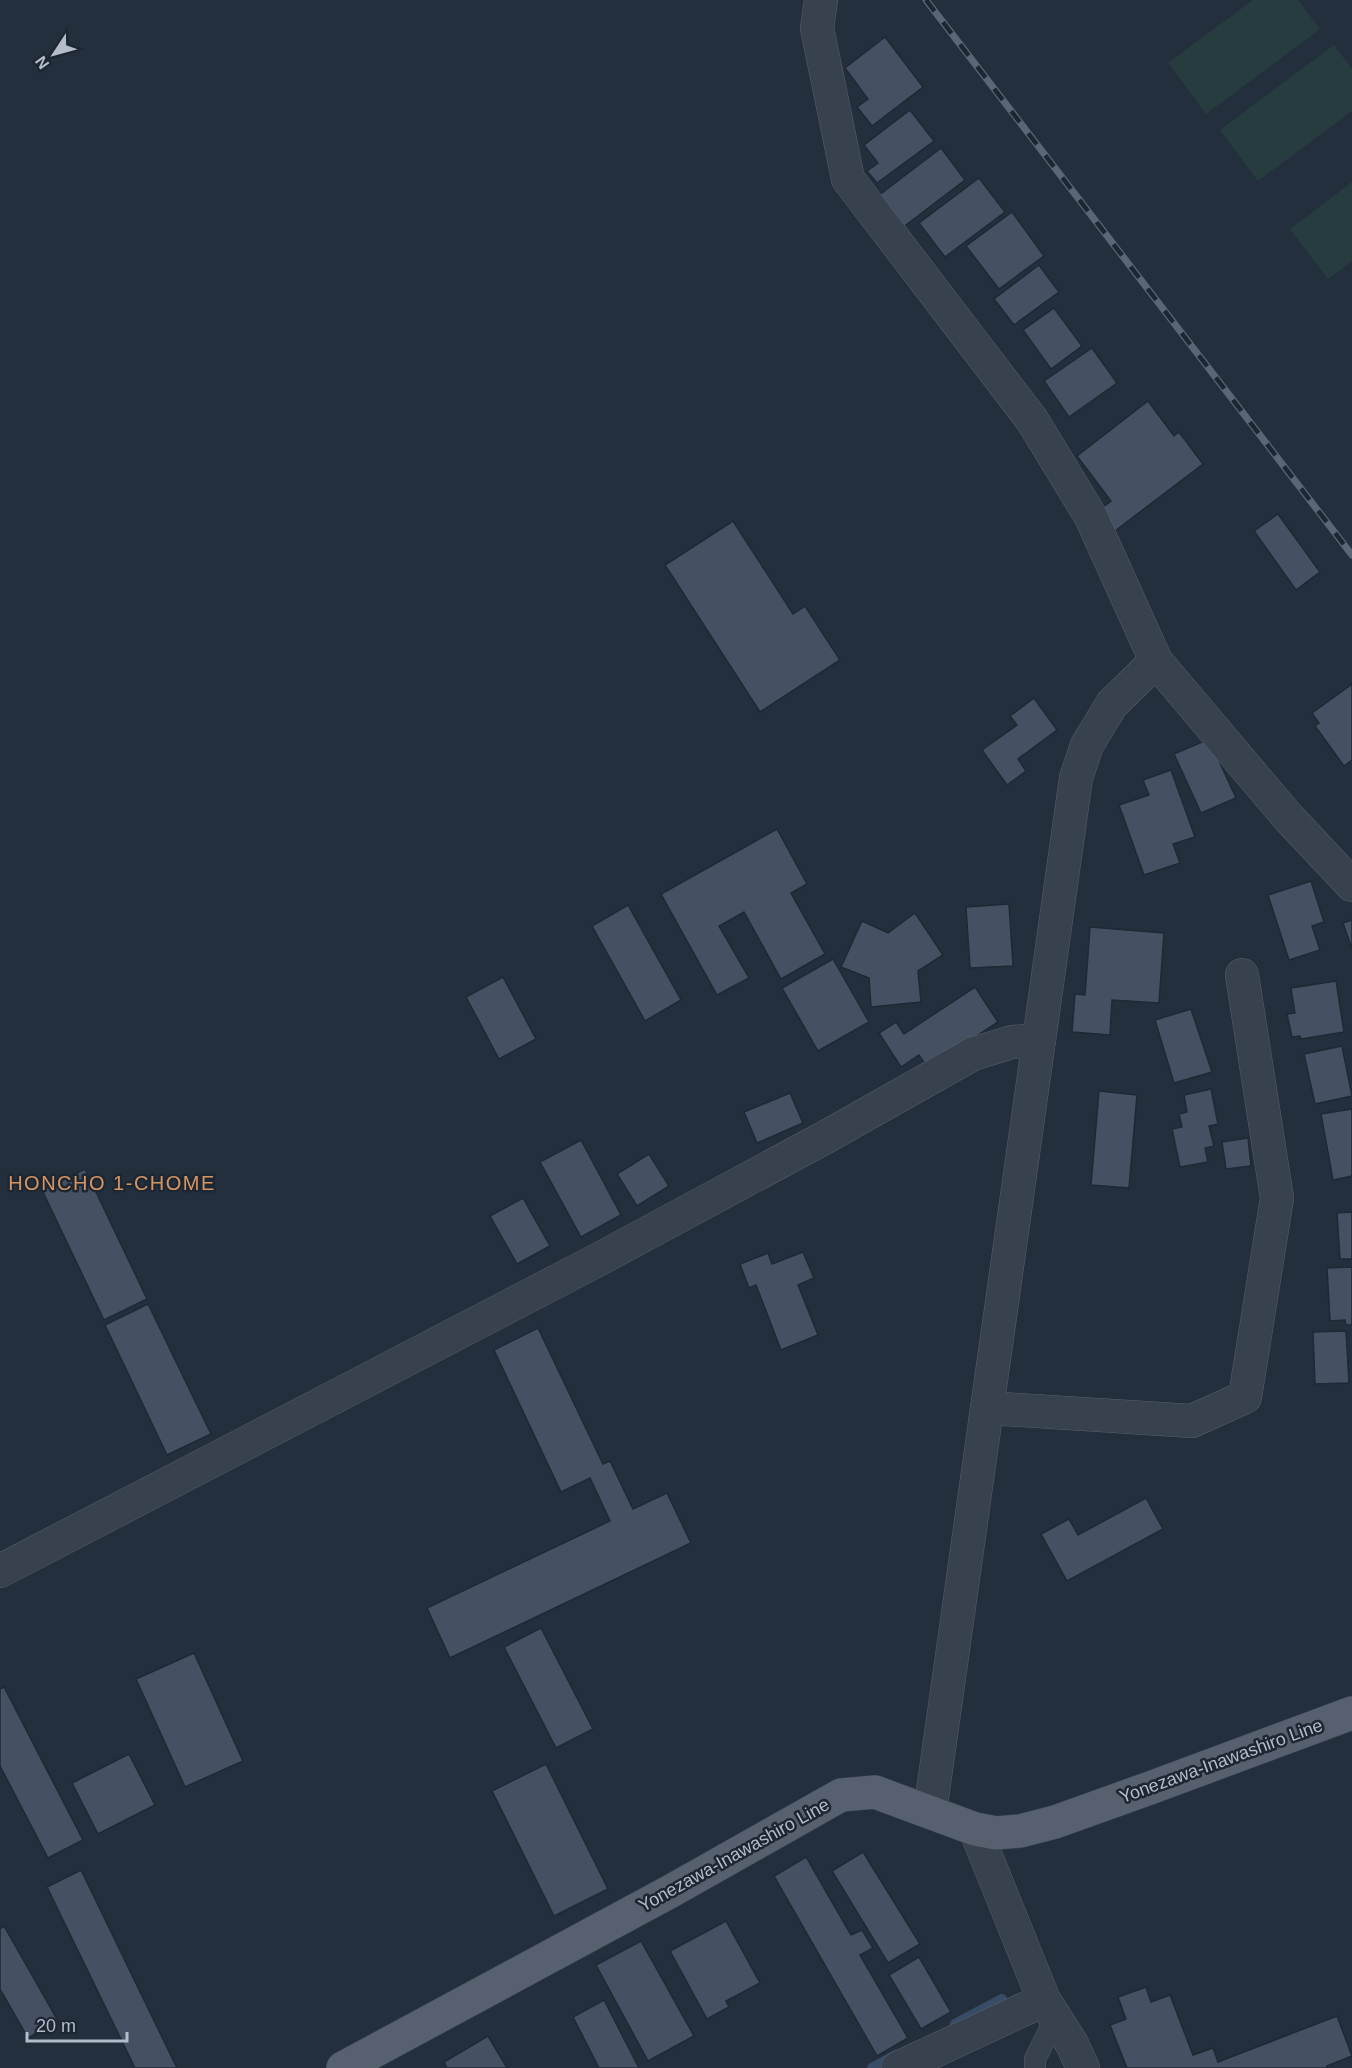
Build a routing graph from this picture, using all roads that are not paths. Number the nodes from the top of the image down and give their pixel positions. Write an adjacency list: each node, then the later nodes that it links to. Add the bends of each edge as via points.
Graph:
1 (821, 0): 2 (street, via 817,28 848,179 1032,420 1091,517)
2 (1156, 661): 3 (street, via 1287,816); 5 (street, via 1112,704 1087,745 1076,778)
3 (1352, 885)
4 (1242, 975): 6 (street, via 1277,1198 1245,1397 1192,1421)
5 (1039, 1040): 6 (street); 7 (street, via 1012,1042 973,1054 590,1264)
6 (987, 1408): 9 (street)
7 (0, 1571)
8 (1352, 1713): 10 (main road, Yonezawa-Inawashiro Line, via 1055,1822 1020,1831 996,1833)
9 (930, 1812): 10 (main road, Yonezawa-Inawashiro Line); 12 (main road, Yonezawa-Inawashiro Line, via 875,1792 841,1795)
10 (975, 1829): 11 (street)
11 (1050, 2010): 13 (street); 14 (lane); 15 (street)
12 (343, 2068)
13 (898, 2068)
14 (1035, 2068)
15 (1083, 2068)

